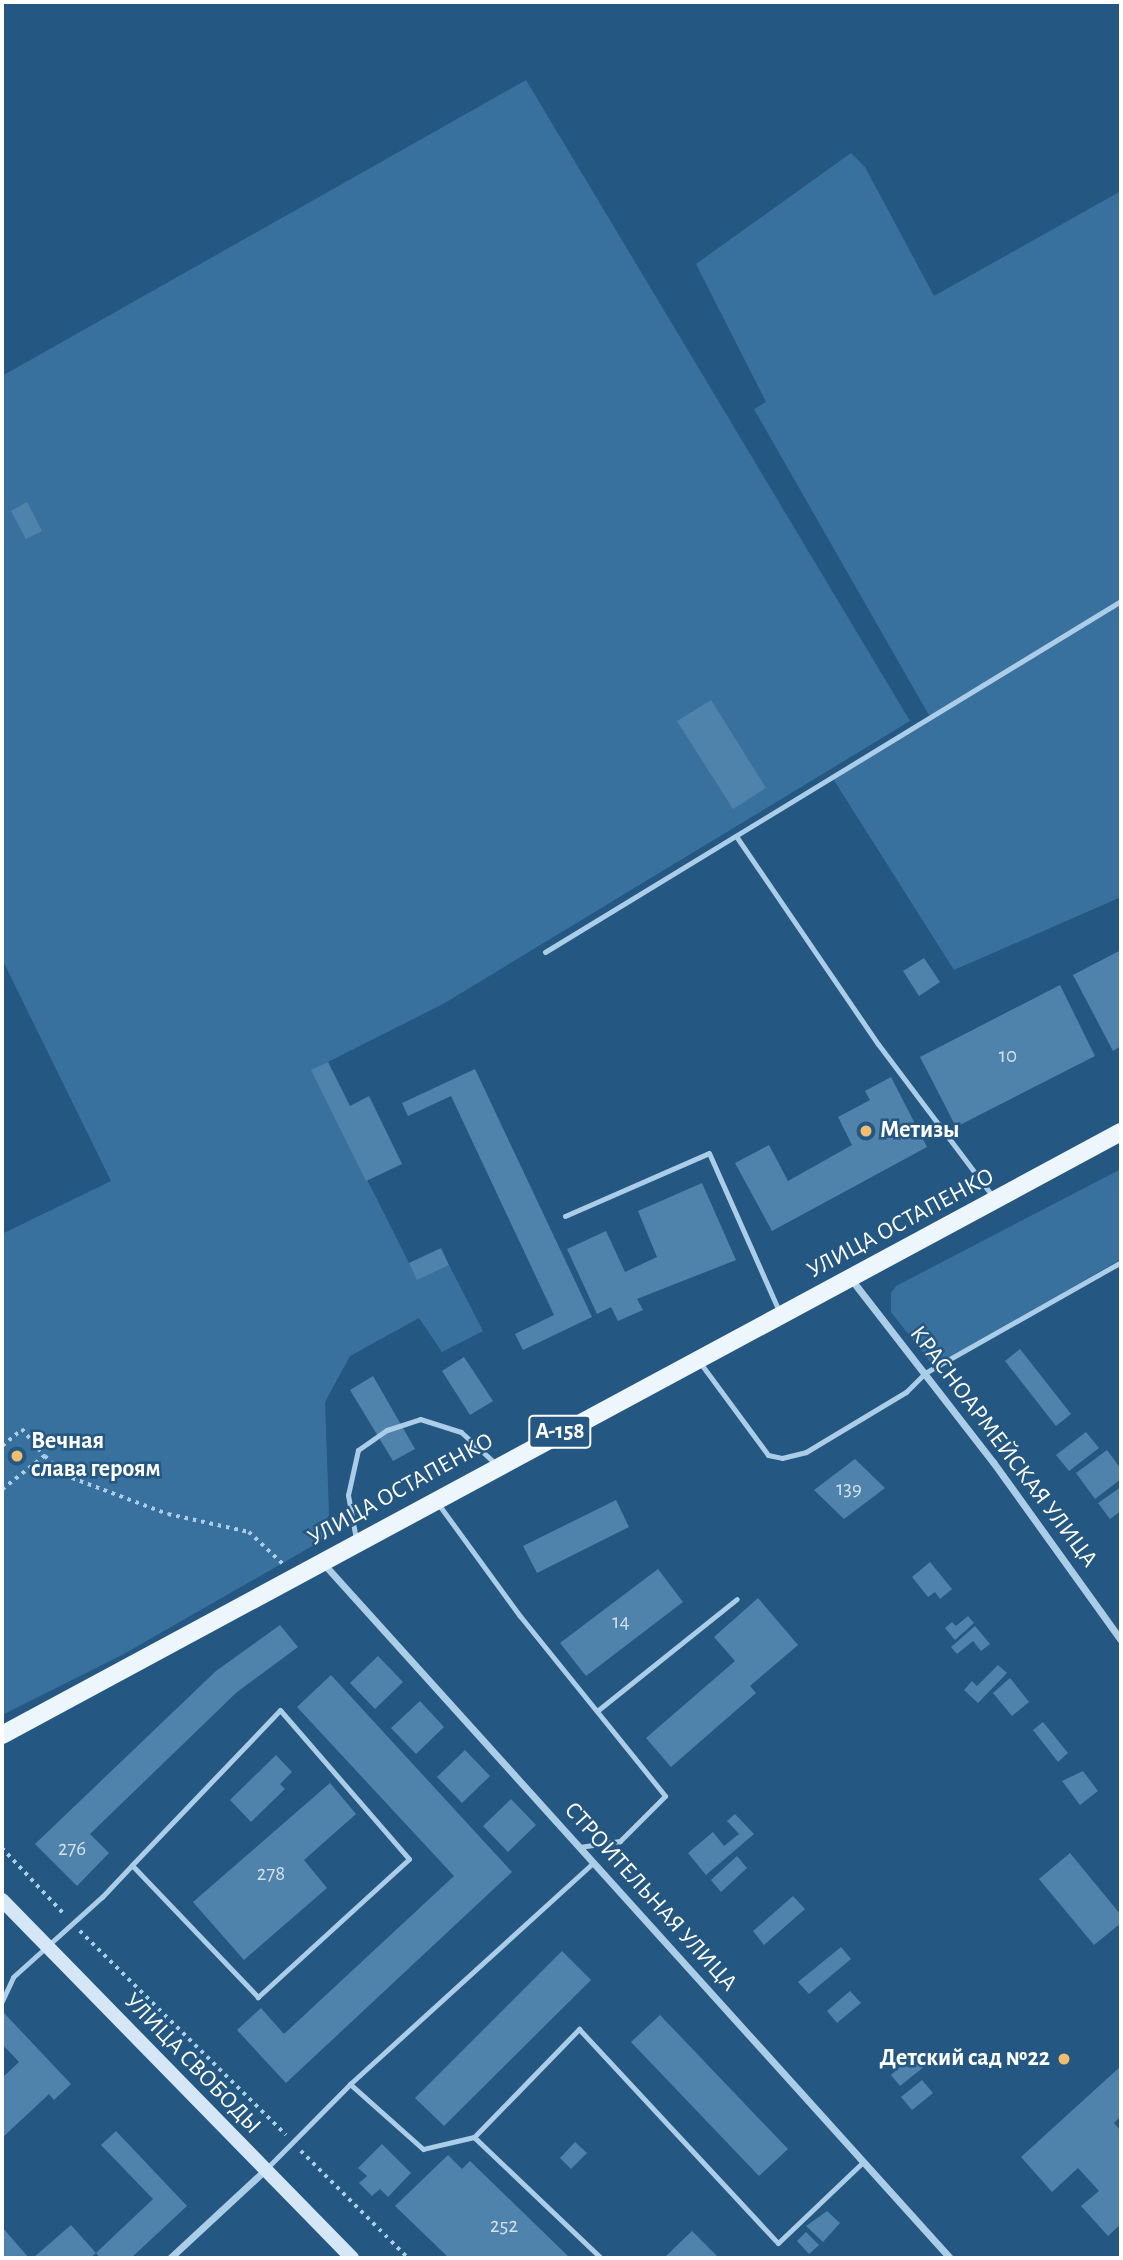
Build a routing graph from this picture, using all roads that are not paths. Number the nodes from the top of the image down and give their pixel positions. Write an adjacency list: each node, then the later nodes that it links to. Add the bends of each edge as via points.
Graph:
1 (1121, 601): 2 (lane)
2 (736, 836): 3 (lane); 5 (lane, via 878,1044)
3 (545, 952)
4 (1121, 1132): 5 (main road, УЛИЦА ОСТАПЕНКО / А-158)
5 (996, 1200): 8 (main road, УЛИЦА ОСТАПЕНКО / А-158)
6 (565, 1216): 9 (lane, via 709,1153)
7 (1121, 1262): 11 (lane)
8 (851, 1279): 9 (main road, УЛИЦА ОСТАПЕНКО / А-158); 11 (street, КРАСНОАРМЕЙСКАЯ УЛИЦА)
9 (782, 1316): 10 (main road, УЛИЦА ОСТАПЕНКО / А-158)
10 (698, 1360): 11 (lane, via 768,1455 782,1458 806,1452 886,1405); 12 (main road, УЛИЦА ОСТАПЕНКО / А-158)
11 (925, 1373): 17 (street, КРАСНОАРМЕЙСКАЯ УЛИЦА)
12 (497, 1465): 13 (main road, УЛИЦА ОСТАПЕНКО / А-158); 14 (lane, via 461,1432 420,1419 387,1430 358,1450 348,1495)
13 (435, 1500): 14 (main road, УЛИЦА ОСТАПЕНКО / А-158); 18 (lane)
14 (356, 1543): 15 (main road, УЛИЦА ОСТАПЕНКО / А-158)
15 (321, 1562): 19 (main road, УЛИЦА ОСТАПЕНКО / А-158); 20 (street, СТРОИТЕЛЬНАЯ УЛИЦА)
16 (737, 1599): 18 (lane)
17 (1121, 1640)
18 (597, 1712): 20 (lane, via 665,1796 620,1840)
19 (2, 1735)
20 (578, 1847): 21 (street, СТРОИТЕЛЬНАЯ УЛИЦА)
21 (593, 1863): 26 (lane); 28 (street, СТРОИТЕЛЬНАЯ УЛИЦА)
22 (132, 1865): 22 (lane, via 280,1710 410,1858 258,1997); 24 (lane)
23 (2, 1900): 24 (main road, УЛИЦА СВОБОДЫ)
24 (46, 1945): 25 (lane, via 13,1977); 29 (main road, УЛИЦА СВОБОДЫ)
25 (2, 2001)
26 (350, 2084): 27 (lane, via 423,2149); 29 (lane)
27 (474, 2137): 28 (lane, via 579,2029 778,2243); 32 (lane)
28 (863, 2162): 33 (street, СТРОИТЕЛЬНАЯ УЛИЦА)
29 (264, 2171): 30 (street); 31 (main road, УЛИЦА СВОБОДЫ)
30 (170, 2258)
31 (352, 2258)
32 (601, 2258)
33 (950, 2258)

